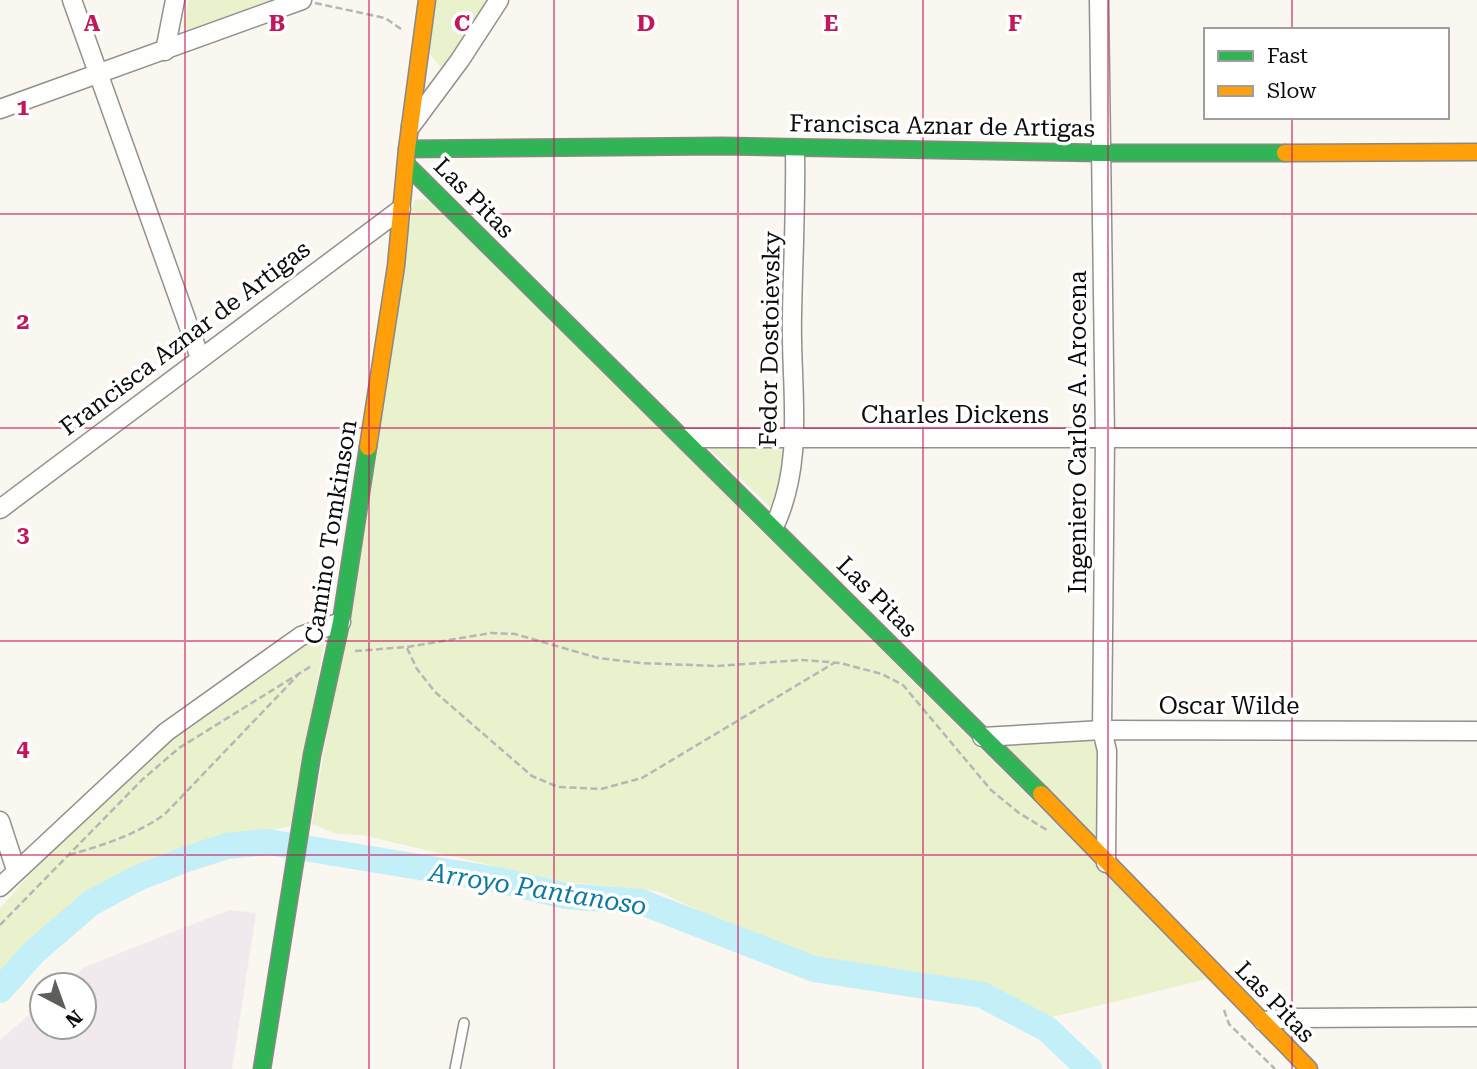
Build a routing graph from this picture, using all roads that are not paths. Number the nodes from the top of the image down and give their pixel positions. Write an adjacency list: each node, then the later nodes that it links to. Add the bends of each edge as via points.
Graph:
1 (72, 0): 8 (street)
2 (175, 0): 7 (street)
3 (427, 0): 10 (street, Camino Tomkinson)
4 (499, 0): 10 (street)
5 (1099, 0): 13 (street, Ingeniero Carlos A. Arocena)
6 (302, 1): 7 (street)
7 (165, 51): 8 (street)
8 (99, 74): 9 (street); 16 (street)
9 (0, 109)
10 (410, 127): 14 (street, Camino Tomkinson)
11 (795, 149): 13 (street, Francisca Aznar de Artigas); 14 (street, Francisca Aznar de Artigas, via 722,146); 19 (street, Fedor Dostoievsky)
12 (1477, 152): 13 (street, Francisca Aznar de Artigas)
13 (1101, 153): 20 (street, Ingeniero Carlos A. Arocena)
14 (407, 157): 15 (street, Camino Tomkinson); 17 (street, Las Pitas)
15 (401, 209): 16 (street, Francisca Aznar de Artigas); 23 (street, Camino Tomkinson)
16 (200, 358): 21 (street, Francisca Aznar de Artigas)
17 (685, 438): 19 (street, Charles Dickens); 22 (street, Las Pitas)
18 (1477, 438): 20 (street, Charles Dickens)
19 (795, 440): 20 (street, Charles Dickens); 22 (street, Fedor Dostoievsky, via 789,492)
20 (1105, 440): 24 (street, Ingeniero Carlos A. Arocena)
21 (0, 509)
22 (774, 527): 26 (street, Las Pitas)
23 (341, 622): 29 (street, via 301,636 166,732); 34 (street, Camino Tomkinson, via 301,823)
24 (1102, 730): 25 (street, Oscar Wilde); 26 (street, Oscar Wilde); 28 (street, Ingeniero Carlos A. Arocena, via 1107,751)
25 (1477, 731)
26 (982, 737): 28 (street, Las Pitas)
27 (0, 821): 29 (street)
28 (1107, 863): 32 (street, Las Pitas)
29 (16, 870): 30 (street)
30 (0, 887)
31 (1477, 1017): 32 (street)
32 (1263, 1021): 36 (street, Las Pitas)
33 (464, 1023): 35 (lane)
34 (262, 1069)
35 (455, 1069)
36 (1309, 1069)

